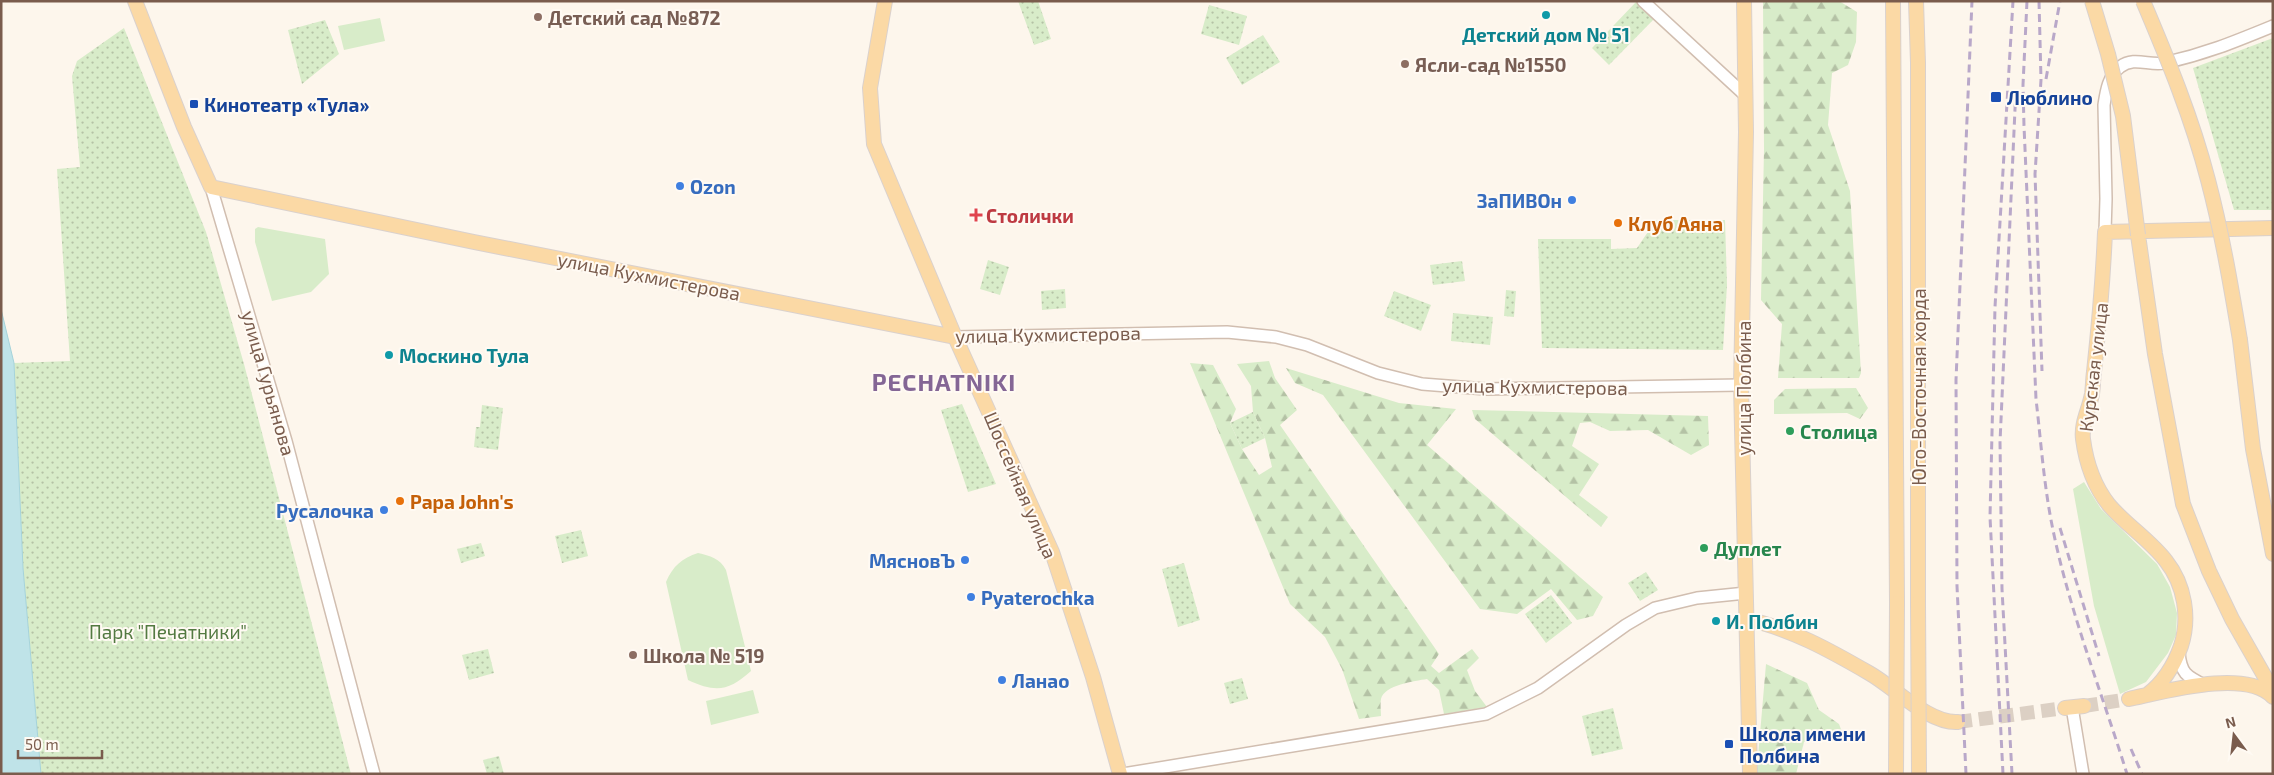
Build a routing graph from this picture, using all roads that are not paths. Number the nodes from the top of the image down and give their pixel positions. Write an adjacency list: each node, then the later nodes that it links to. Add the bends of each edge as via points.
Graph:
1 (135, 1): 11 (main road, улица Гурьянова)
2 (885, 1): 16 (main road, Шоссейная улица, via 870,88 874,144)
3 (1643, 1): 10 (street)
4 (1744, 1): 10 (main road, улица Полбина)
5 (1893, 1): 32 (main road, Юго-Восточная хорда, bridge)
6 (1916, 1): 33 (main road, Юго-Восточная хорда, bridge)
7 (2092, 1): 23 (main road, bridge, via 2123,116 2154,354 2183,504 2220,595)
8 (2143, 1): 18 (main road, bridge, via 2171,66 2208,179 2240,340 2253,450)
9 (2273, 26): 13 (street, via 2195,57 2159,64 2128,62 2114,73 2104,105)
10 (1745, 95): 17 (main road, улица Полбина)
11 (211, 188): 16 (main road, улица Кухмистерова); 29 (street, улица Гурьянова, via 286,441)
12 (2273, 228): 14 (main road)
13 (2105, 232): 14 (main road); 15 (main road, Курская улица)
14 (2140, 233): 15 (main road, via 2116,241)
15 (2103, 287): 21 (main road, Курская улица, via 2092,394 2084,422 2086,458 2110,506 2166,561 2179,584 2186,610 2185,633)
16 (955, 337): 17 (street, улица Кухмистерова, via 1227,332 1276,337 1307,345 1378,373 1422,384 1486,389); 30 (main road, Шоссейная улица, via 1052,552)
17 (1741, 385): 19 (main road, улица Полбина)
18 (2273, 554)
19 (1746, 593): 20 (main road, улица Полбина); 30 (street, via 1706,597 1655,608 1538,688 1486,714)
20 (1746, 619): 28 (main road, via 1786,631 1871,674 1940,721); 31 (main road, улица Полбина)
21 (2179, 653): 22 (street, via 2184,673); 24 (main road, Курская улица, via 2158,687)
22 (2204, 685): 24 (main road); 25 (main road, via 2251,685)
23 (2273, 691)
24 (2147, 695): 26 (main road)
25 (2273, 697)
26 (2129, 699)
27 (2074, 707): 34 (street)
28 (1958, 722)
29 (374, 774)
30 (1121, 774)
31 (1750, 774)
32 (1896, 774)
33 (1919, 774)
34 (2083, 774)

